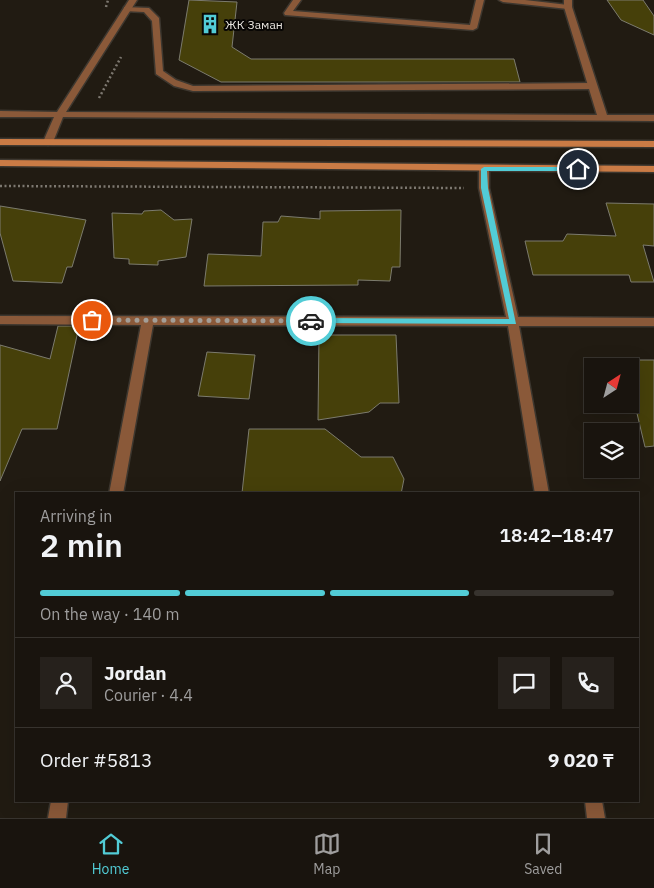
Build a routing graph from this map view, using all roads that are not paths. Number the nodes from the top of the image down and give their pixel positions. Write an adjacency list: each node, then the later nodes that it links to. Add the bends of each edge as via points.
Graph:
1 (133, 0): 6 (street)
2 (296, 0): 3 (street, via 288,12 474,28)
3 (480, 0)
4 (503, 0): 5 (street)
5 (568, 3): 7 (street)
6 (127, 9): 7 (street, via 146,10 156,20 160,72 169,82 182,87); 9 (street)
7 (592, 86): 10 (street)
8 (0, 114): 9 (street)
9 (60, 114): 10 (street); 13 (street)
10 (603, 118): 11 (street)
11 (654, 118)
12 (0, 142): 13 (main road)
13 (48, 142): 14 (main road)
14 (654, 144)
15 (0, 163): 16 (main road)
16 (484, 169): 17 (main road); 20 (street, via 484,188)
17 (654, 169)
18 (0, 320): 19 (street)
19 (148, 320): 20 (street); 22 (street)
20 (513, 322): 21 (street); 23 (street)
21 (654, 322)
22 (116, 492)
23 (542, 492)
24 (60, 802): 26 (street)
25 (593, 802): 27 (street)
26 (57, 818)
27 (596, 818)

